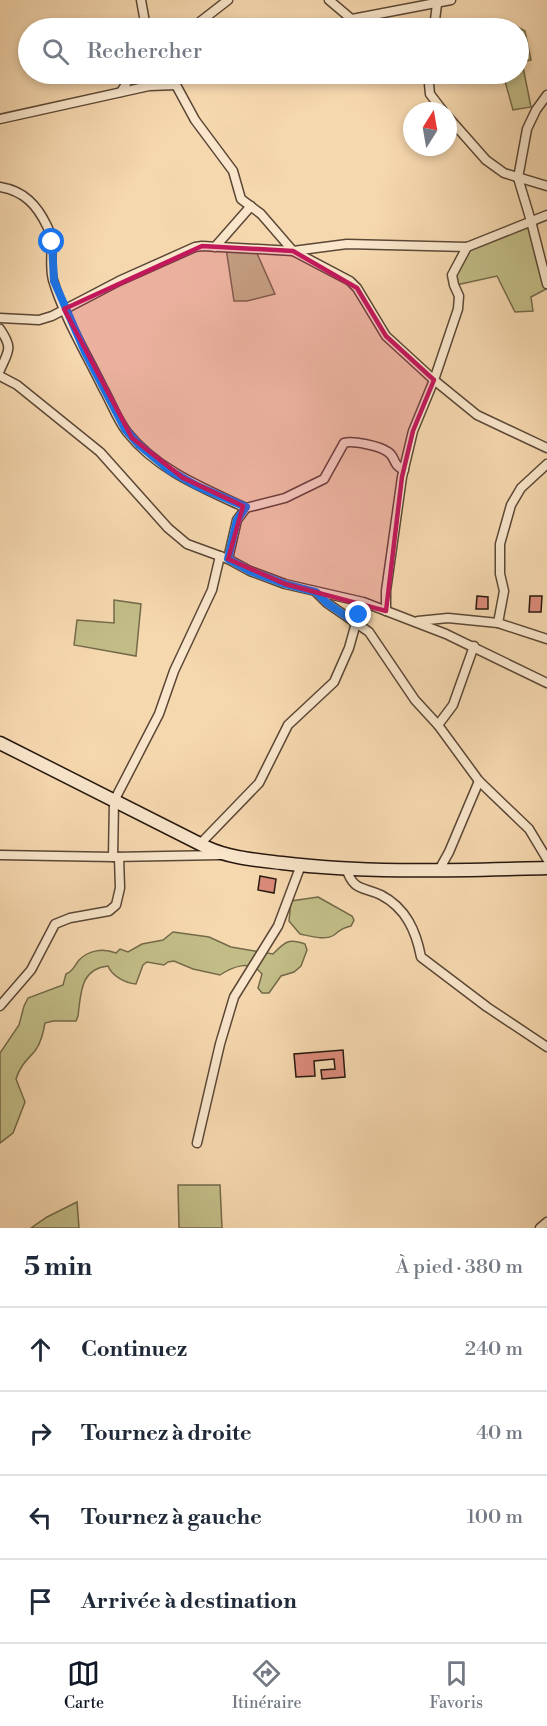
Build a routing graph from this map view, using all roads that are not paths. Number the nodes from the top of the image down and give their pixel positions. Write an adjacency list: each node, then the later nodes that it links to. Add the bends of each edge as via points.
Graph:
1 (141, 0): 6 (street)
2 (228, 0): 7 (street)
3 (328, 0): 8 (street)
4 (451, 0): 5 (street)
5 (437, 4): 9 (street); 10 (street)
6 (144, 18)
7 (205, 18)
8 (351, 18)
9 (358, 18)
10 (435, 18)
11 (126, 84): 14 (street)
12 (429, 84): 16 (street)
13 (176, 85): 14 (street); 22 (street, via 195,120 233,171 239,195)
14 (121, 92): 17 (street)
15 (547, 95): 19 (street, via 527,129)
16 (436, 102)
17 (0, 119)
18 (457, 127): 19 (street, via 486,160)
19 (518, 178): 20 (street); 24 (street)
20 (547, 186)
21 (0, 187): 29 (street, via 26,197 47,225 52,242 52,276)
22 (251, 207): 25 (street); 27 (street)
23 (547, 214): 24 (street)
24 (531, 221): 26 (street); 28 (street)
25 (215, 247): 27 (street); 29 (street, via 202,246 180,253)
26 (467, 247): 27 (street, via 347,244); 34 (street, via 452,275 459,296 458,309)
27 (293, 251): 34 (street, via 350,281 386,336)
28 (547, 284)
29 (64, 309): 30 (street, via 39,320); 38 (street, via 132,438 183,478)
30 (0, 318)
31 (0, 329): 32 (street, via 9,341)
32 (0, 370)
33 (0, 376): 39 (street, via 17,385 100,452 180,540)
34 (434, 380): 35 (street, via 477,416); 37 (street, via 412,431)
35 (547, 448)
36 (547, 464): 45 (street, via 521,488 511,505 500,544 504,591)
37 (404, 470): 38 (street, via 395,465 389,452 349,441 341,447 324,479 285,498); 42 (street)
38 (246, 507): 39 (street, via 237,520)
39 (224, 558): 40 (street, via 285,584); 52 (street, via 159,714)
40 (316, 592): 41 (street); 44 (street)
41 (368, 604): 42 (street); 44 (street)
42 (386, 611): 43 (street)
43 (414, 622): 45 (street, via 448,618); 47 (street)
44 (356, 623): 49 (street, via 369,632 415,700); 53 (street, via 350,648 334,682 288,725 259,783)
45 (498, 623): 46 (street)
46 (547, 639)
47 (474, 646): 48 (street); 49 (street, via 453,705)
48 (547, 683)
49 (438, 725): 51 (street)
50 (0, 742): 52 (street)
51 (479, 781): 57 (street, via 530,829); 61 (street)
52 (114, 801): 53 (street); 56 (street)
53 (200, 844): 55 (street)
54 (0, 855): 56 (street)
55 (229, 855): 56 (street); 58 (street)
56 (116, 857): 62 (street, via 120,888 116,905 109,911 55,924 31,970)
57 (547, 859)
58 (301, 866): 59 (street); 64 (street, via 278,926 234,997)
59 (346, 868): 61 (street); 63 (street, via 350,881 404,912 417,935 421,957)
60 (547, 868): 61 (street)
61 (439, 870)
62 (0, 1006)
63 (547, 1047)
64 (196, 1143)
65 (547, 1222): 66 (street)
66 (540, 1228)

